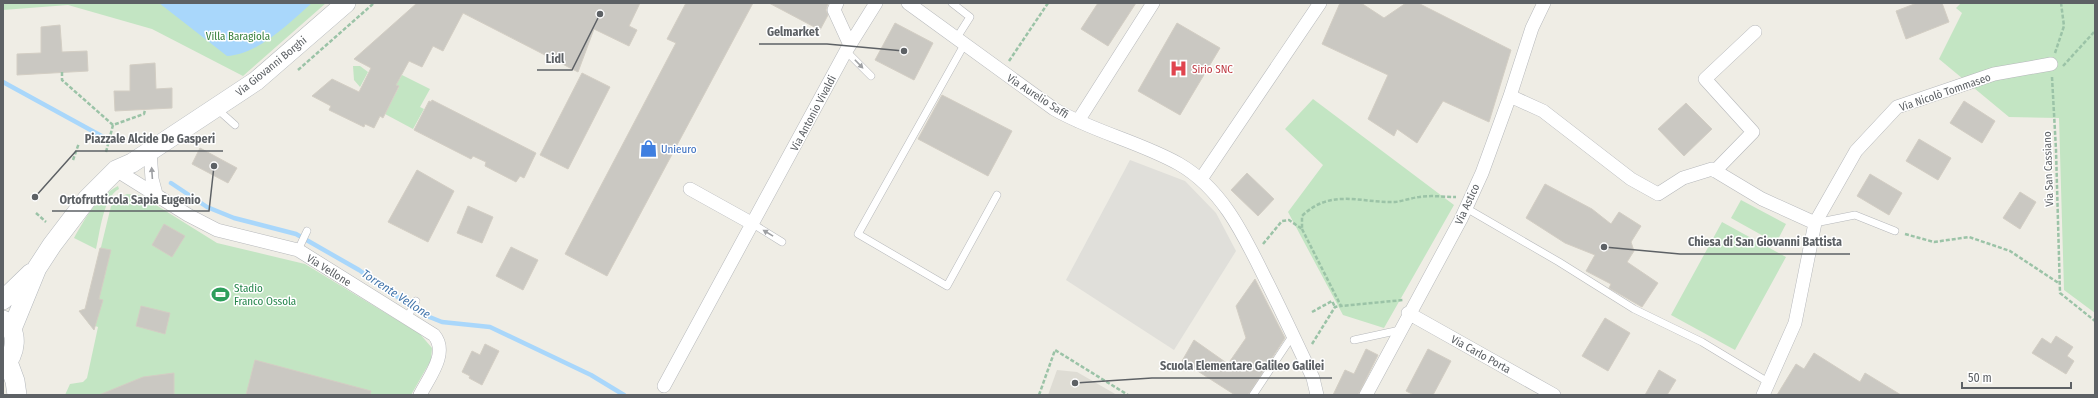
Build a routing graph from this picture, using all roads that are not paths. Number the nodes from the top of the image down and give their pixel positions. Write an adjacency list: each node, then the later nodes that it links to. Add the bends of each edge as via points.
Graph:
1 (346, 3): 15 (main road, Via Giovanni Borghi, via 261,77)
2 (837, 3): 11 (street, via 834,10)
3 (876, 3): 11 (street, Via Antonio Vivaldi)
4 (908, 3): 10 (street, Via Aurelio Saffi)
5 (952, 3): 10 (lane, via 970,17)
6 (1153, 3): 16 (street)
7 (1320, 3): 21 (street)
8 (1544, 3): 14 (street, Via Astico, via 1532,28)
9 (1755, 32): 20 (street, via 1704,79 1753,132)
10 (960, 42): 16 (street, Via Aurelio Saffi, via 1054,109); 24 (lane, via 858,234 947,286)
11 (848, 48): 13 (lane, one-way to 13); 27 (street, Via Antonio Vivaldi)
12 (2051, 64): 26 (street, Via Nicolò Tommaseo, via 1994,74 1897,107 1856,151)
13 (871, 76)
14 (1510, 96): 20 (street, via 1544,111 1631,179 1658,194 1683,178 1712,169); 25 (street, Via Astico)
15 (216, 108): 17 (lane); 18 (main road, Via Giovanni Borghi)
16 (1078, 122): 21 (street, Via Aurelio Saffi, via 1168,158)
17 (235, 125)
18 (150, 151): 19 (main road, Via Giovanni Borghi); 23 (street, one-way to 18)
19 (116, 170): 23 (street, Via Vellone); 32 (main road, Via Giovanni Borghi, via 87,198)
20 (1715, 171): 26 (street, via 1762,199)
21 (1201, 180): 39 (street, Via Aurelio Saffi, via 1227,209 1255,258)
22 (690, 189): 27 (street)
23 (156, 194): 31 (street, Via Vellone, via 217,230)
24 (997, 195)
25 (1468, 203): 35 (street, Via Astico); 43 (lane, via 1634,309 1702,342)
26 (1815, 223): 28 (lane, via 1855,215); 43 (street, Via Nicolò Tommaseo, via 1795,323)
27 (753, 224): 30 (lane, one-way to 27); 44 (street, Via Antonio Vivaldi)
28 (1895, 230)
29 (307, 231): 31 (lane)
30 (782, 242)
31 (298, 250): 36 (street, Via Vellone)
32 (37, 268): 33 (main road, Via Giovanni Borghi); 37 (main road, Via Giovanni Borghi)
33 (3, 300)
34 (416, 301): 36 (lane)
35 (1408, 313): 38 (street, Via Astico); 51 (street, Via Carlo Porta)
36 (407, 318): 47 (street, Via Vellone, via 434,335 439,340 441,349)
37 (7, 324): 41 (main road, via 15,346)
38 (1400, 330): 40 (lane); 50 (street, Via Astico)
39 (1293, 335): 48 (lane); 49 (street, Via Aurelio Saffi, via 1313,378)
40 (1354, 340)
41 (5, 365): 46 (main road, via 15,381)
42 (3, 382): 45 (main road)
43 (1768, 382): 52 (street, Via Nicolò Tommaseo)
44 (664, 386)
45 (12, 395)
46 (17, 395)
47 (420, 395)
48 (1253, 395)
49 (1317, 395)
50 (1366, 395)
51 (1554, 395)
52 (1763, 395)

